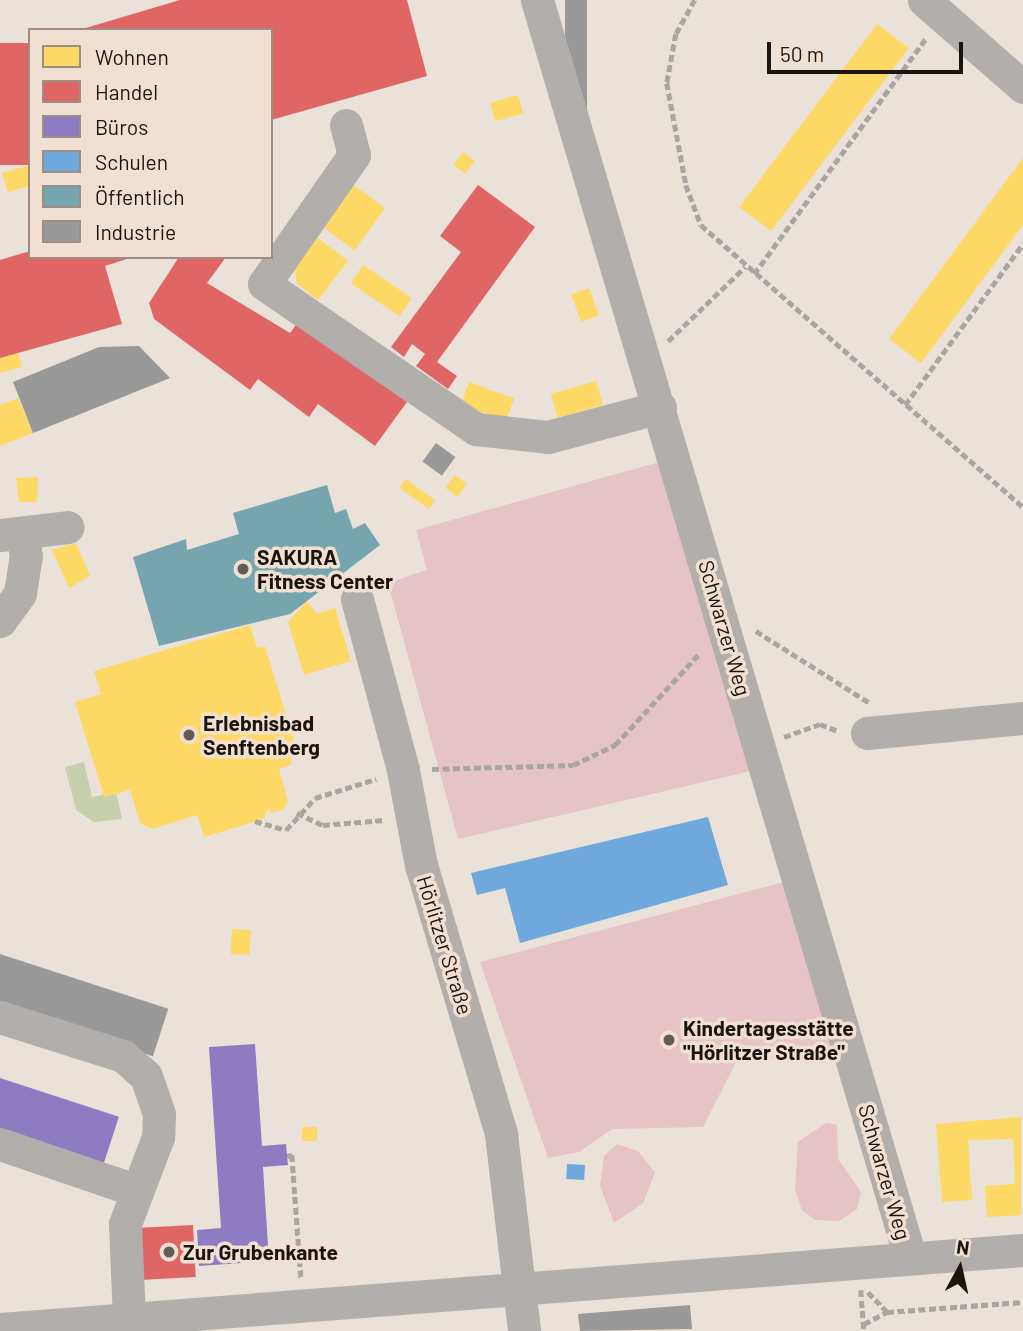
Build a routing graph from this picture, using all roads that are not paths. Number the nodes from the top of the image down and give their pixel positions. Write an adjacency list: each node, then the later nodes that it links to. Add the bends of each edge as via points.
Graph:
1 (537, 0): 5 (street, Schwarzer Weg)
2 (933, 8): 3 (street)
3 (1023, 87)
4 (346, 125): 5 (street, via 354,155 264,284 476,429 548,437)
5 (656, 394): 16 (street, Schwarzer Weg)
6 (68, 527): 7 (street)
7 (11, 535): 9 (street, via 26,556 20,593)
8 (357, 599): 17 (street, Hörlitzer Straße, via 412,818 501,1134)
9 (0, 621)
10 (1023, 718): 11 (street)
11 (867, 733)
12 (0, 1017): 14 (street, via 123,1056 146,1076 159,1114 158,1137)
13 (0, 1144): 14 (street)
14 (135, 1190): 18 (street, via 125,1224)
15 (1023, 1250): 16 (street)
16 (919, 1263): 17 (street)
17 (521, 1293): 18 (street); 20 (street, Hörlitzer Straße)
18 (129, 1320): 19 (street)
19 (0, 1329)
20 (524, 1331)

